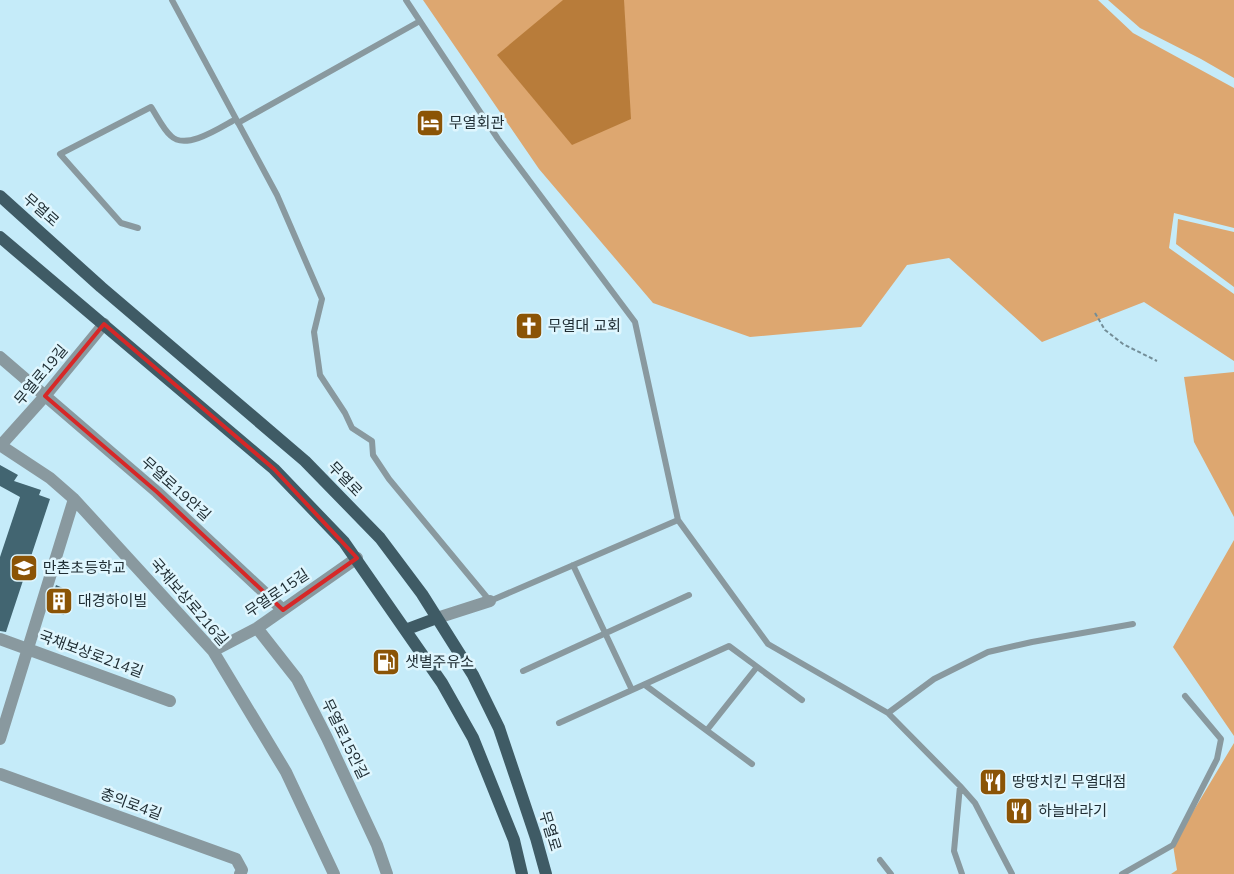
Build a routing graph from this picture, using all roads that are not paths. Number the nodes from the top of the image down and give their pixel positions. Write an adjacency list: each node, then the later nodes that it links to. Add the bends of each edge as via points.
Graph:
1 (172, 0): 4 (lane)
2 (406, 0): 3 (lane)
3 (420, 21): 4 (lane); 13 (lane, via 498,139 635,322)
4 (237, 121): 6 (lane, via 202,137 181,141 172,138 151,106 60,154 120,223); 17 (lane, via 277,195 322,299 314,332 320,375 352,428 372,441 373,455 389,479)
5 (0, 196): 19 (main road, 무열로, via 305,462 380,538)
6 (138, 228)
7 (0, 237): 8 (main road)
8 (104, 324): 10 (street, 무열로19길); 14 (main road, via 274,469)
9 (0, 357): 10 (street, 무열로19안길)
10 (45, 396): 11 (street, 무열로19길); 18 (street, 무열로19안길, via 157,492)
11 (1, 445): 12 (street, 국채보상로216길, via 50,478)
12 (74, 499): 25 (street); 26 (street, 국채보상로216길)
13 (678, 520): 15 (lane); 34 (lane, via 768,644)
14 (357, 558): 18 (street, 무열로15길); 22 (main road)
15 (574, 565): 17 (lane); 23 (lane)
16 (689, 595): 23 (lane)
17 (490, 601): 19 (street)
18 (283, 610): 21 (street, 무열로15길)
19 (437, 618): 22 (main road); 46 (main road, 무열로, via 473,675 499,728)
20 (1133, 624): 34 (lane, via 988,652 934,679)
21 (257, 628): 26 (street, 무열로15길); 44 (street, 무열로15안길, via 297,679 306,696 377,845)
22 (405, 630): 45 (main road, via 442,683 472,738 514,840)
23 (606, 633): 28 (lane); 30 (lane)
24 (0, 639): 25 (street, 국채보상로214길)
25 (29, 649): 33 (street, 국채보상로214길); 37 (street)
26 (213, 651): 43 (street, 국채보상로216길, via 286,772)
27 (757, 667): 29 (lane, via 729,646); 32 (lane); 36 (lane)
28 (523, 671)
29 (645, 685): 30 (lane); 36 (lane)
30 (632, 690): 35 (lane)
31 (1185, 696): 50 (lane, via 1221,739 1217,759 1173,845)
32 (802, 700)
33 (170, 701)
34 (888, 713): 40 (lane)
35 (559, 724)
36 (707, 730): 38 (lane)
37 (0, 739)
38 (752, 764)
39 (0, 774): 42 (street, 충의로4길, via 236,859 242,870)
40 (960, 786): 48 (lane, via 954,851); 49 (lane, via 975,803)
41 (880, 860): 47 (lane)
42 (240, 874)
43 (334, 874)
44 (387, 874)
45 (521, 874)
46 (546, 874)
47 (891, 874)
48 (962, 874)
49 (1012, 874)
50 (1122, 874)

